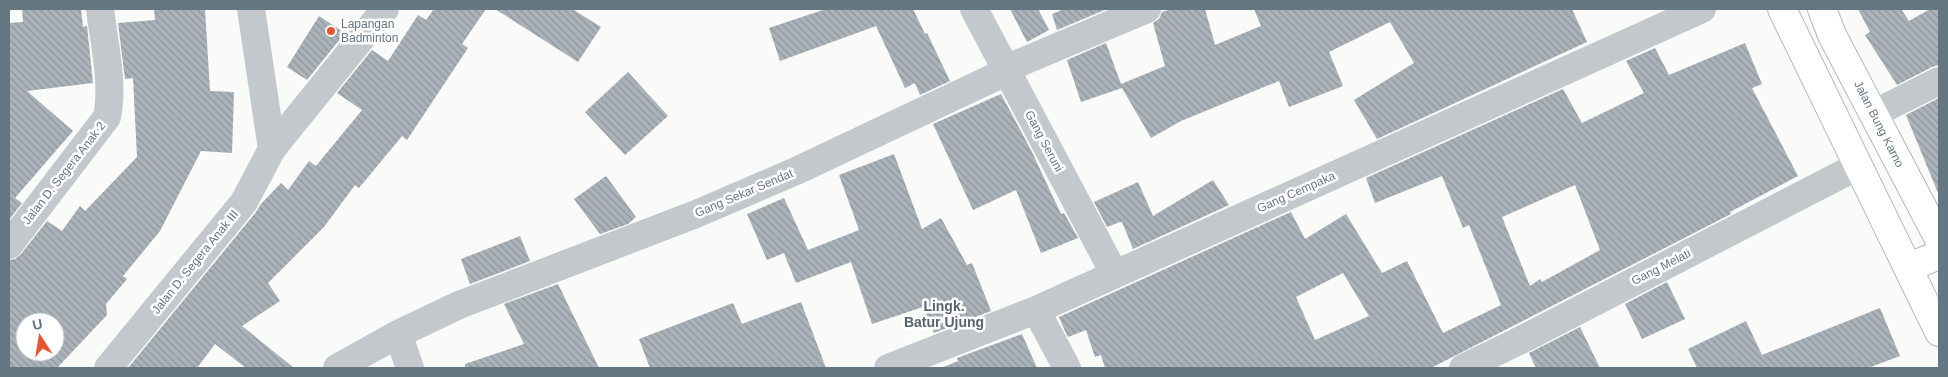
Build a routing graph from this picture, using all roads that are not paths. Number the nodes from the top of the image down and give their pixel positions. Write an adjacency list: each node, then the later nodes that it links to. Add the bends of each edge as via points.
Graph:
1 (100, 9): 15 (street, Jalan D. Segera Anak 2, via 110,81 107,117)
2 (252, 9): 12 (street)
3 (385, 9): 12 (street, Jalan D. Segera Anak III)
4 (974, 9): 9 (street, Gang Seruni)
5 (1147, 9): 9 (street, Gang Sekar Sendat)
6 (1702, 9): 18 (street, Gang Cempaka)
7 (1782, 9): 13 (main road)
8 (1822, 9): 11 (main road, Jalan Bung Karno, via 1832,35)
9 (1006, 69): 18 (street, Gang Seruni); 21 (street, Gang Sekar Sendat, via 787,175 492,291)
10 (1939, 81): 11 (street)
11 (1875, 113): 14 (main road, Jalan Bung Karno)
12 (272, 149): 22 (street, Jalan D. Segera Anak III, via 244,202)
13 (1858, 166): 17 (main road); 27 (street, Gang Melati)
14 (1939, 239)
15 (9, 245)
16 (1939, 255): 17 (main road)
17 (1909, 267): 20 (main road)
18 (1114, 273): 19 (street, Gang Cempaka)
19 (1036, 310): 25 (street, Gang Cempaka); 26 (street)
20 (1939, 332)
21 (398, 334): 23 (street, Gang Sekar Sendat); 24 (street)
22 (108, 368)
23 (336, 368)
24 (410, 368)
25 (888, 368)
26 (1067, 368)
27 (1463, 368)

